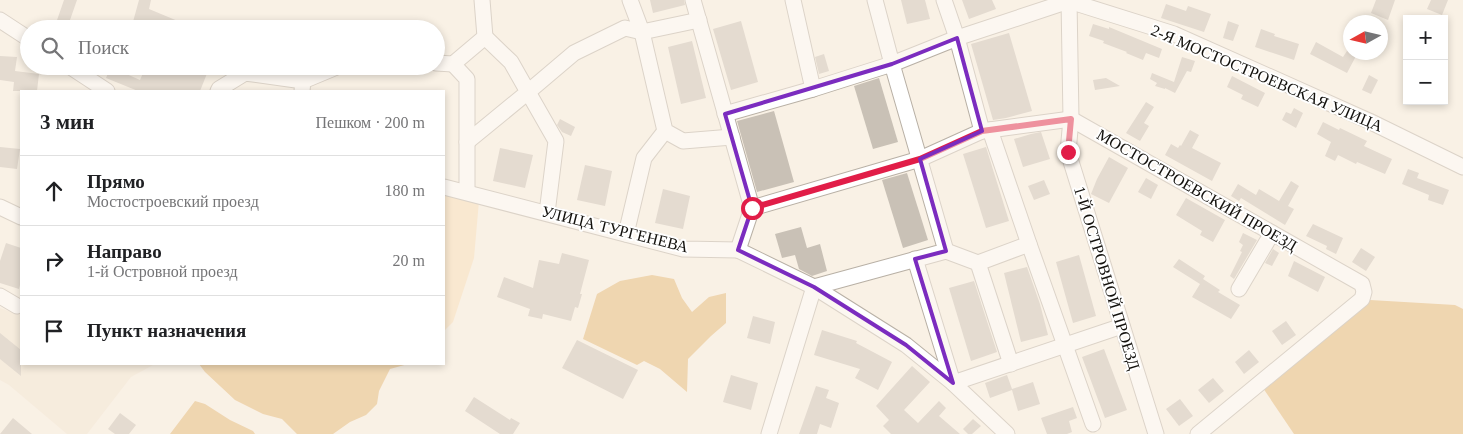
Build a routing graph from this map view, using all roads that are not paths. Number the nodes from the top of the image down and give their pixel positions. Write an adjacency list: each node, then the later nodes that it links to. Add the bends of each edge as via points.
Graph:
1 (482, 0): 12 (street)
2 (630, 0): 10 (street)
3 (694, 0): 9 (street)
4 (793, 0): 22 (street)
5 (876, 0): 16 (street)
6 (944, 0): 13 (street)
7 (1069, 0): 13 (street); 27 (street, 1-Й ОСТРОВНОЙ ПРОЕЗД); 33 (street, 2-Я МОСТОСТРОЕВСКАЯ УЛИЦА, via 1174,34)
8 (0, 20): 11 (street)
9 (699, 20): 10 (street); 26 (street)
10 (642, 32): 25 (street, via 625,28 574,53); 28 (street)
11 (20, 33)
12 (485, 37): 15 (street); 25 (street, via 511,62)
13 (957, 38): 16 (street); 29 (street)
14 (445, 64): 15 (street)
15 (453, 64): 31 (street, via 467,79)
16 (892, 64): 22 (street); 32 (street)
17 (83, 75): 23 (street)
18 (242, 75): 24 (street)
19 (254, 75): 21 (street)
20 (323, 75): 21 (street)
21 (303, 86)
22 (813, 89): 26 (street)
23 (105, 90)
24 (218, 90)
25 (528, 92): 31 (street); 38 (street, via 556,141)
26 (725, 114): 30 (street)
27 (1071, 119): 29 (street); 40 (street, МОСТОСТРОЕВСКИЙ ПРОЕЗД); 51 (street, 1-Й ОСТРОВНОЙ ПРОЕЗД, via 1068,152)
28 (665, 131): 30 (street, via 682,141); 41 (street, via 644,158)
29 (986, 131): 32 (street); 42 (street)
30 (732, 137): 37 (street)
31 (467, 142): 35 (street)
32 (920, 159): 37 (street); 44 (street)
33 (1463, 167)
34 (445, 187): 35 (street, УЛИЦА ТУРГЕНЕВА)
35 (467, 192): 38 (street, УЛИЦА ТУРГЕНЕВА)
36 (0, 207): 39 (street)
37 (752, 208): 43 (street)
38 (547, 213): 41 (street, УЛИЦА ТУРГЕНЕВА)
39 (20, 217)
40 (1272, 233): 48 (street); 59 (street, МОСТОСТРОЕВСКИЙ ПРОЕЗД, via 1362,284 1362,299)
41 (626, 234): 43 (street, УЛИЦА ТУРГЕНЕВА, via 682,249)
42 (1029, 244): 46 (street); 52 (street)
43 (738, 250): 47 (street)
44 (946, 251): 45 (street); 46 (street)
45 (915, 259): 47 (street); 54 (street)
46 (978, 263): 53 (street)
47 (814, 287): 54 (street, via 906,345); 56 (street)
48 (1239, 289)
49 (0, 296): 50 (street)
50 (17, 306)
51 (1122, 326): 52 (street); 58 (street, 1-Й ОСТРОВНОЙ ПРОЕЗД)
52 (1066, 346): 53 (street); 55 (street)
53 (1011, 364): 54 (street)
54 (953, 383): 57 (street)
55 (1093, 424)
56 (769, 434)
57 (1007, 434)
58 (1156, 434)
59 (1198, 434)

